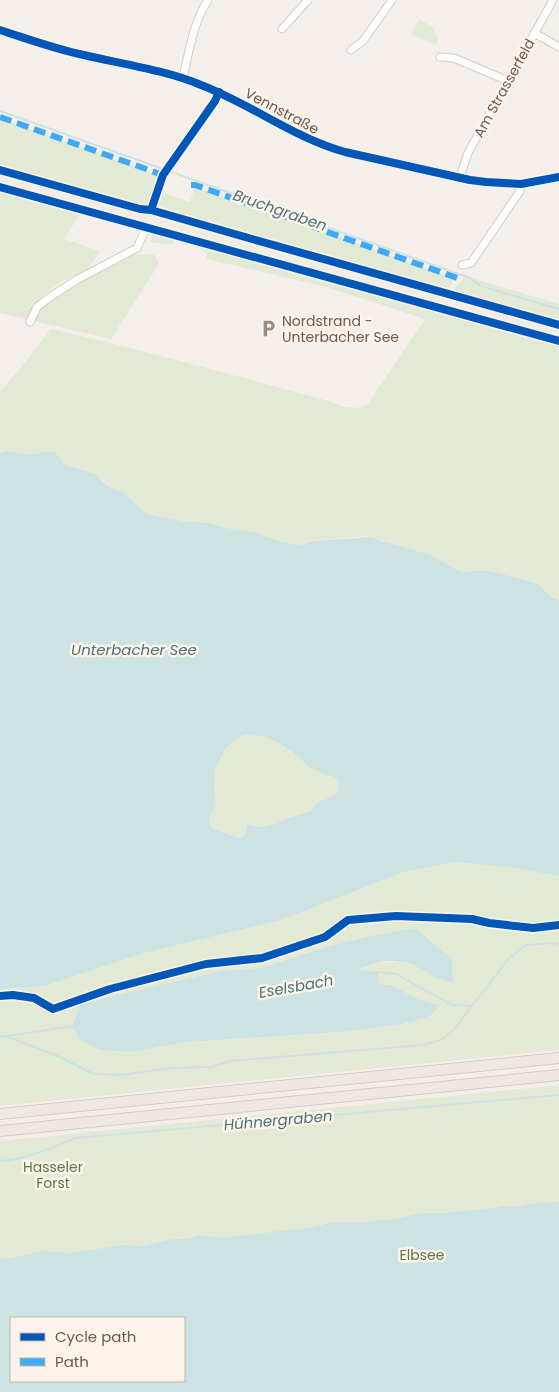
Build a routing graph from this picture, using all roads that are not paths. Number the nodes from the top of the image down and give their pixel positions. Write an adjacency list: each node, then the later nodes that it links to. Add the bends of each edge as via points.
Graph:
1 (208, 0): 11 (street, via 195,29)
2 (308, 0): 5 (street)
3 (392, 0): 9 (street, via 363,41)
4 (553, 0): 7 (street, Am Strasserfeld)
5 (282, 29)
6 (0, 30): 11 (street, Vennstraße, via 81,54)
7 (534, 33): 8 (street); 12 (street, Am Strasserfeld)
8 (559, 47)
9 (351, 50)
10 (440, 57): 12 (street, via 454,58)
11 (183, 78): 13 (street, Vennstraße)
12 (508, 80): 16 (street, Am Strasserfeld, via 468,153)
13 (219, 92): 16 (street, Vennstraße, via 329,148); 18 (street, via 163,175)
14 (559, 177): 17 (street, Vennstraße)
15 (0, 178): 18 (main road)
16 (460, 178): 17 (street, Vennstraße)
17 (521, 184): 19 (street, via 520,191 471,263)
18 (148, 219): 20 (street, via 137,248 50,296 37,307); 21 (main road)
19 (462, 265)
20 (30, 322)
21 (559, 332)
22 (559, 1058): 24 (highway)
23 (559, 1075): 25 (highway)
24 (0, 1114)
25 (0, 1131)

